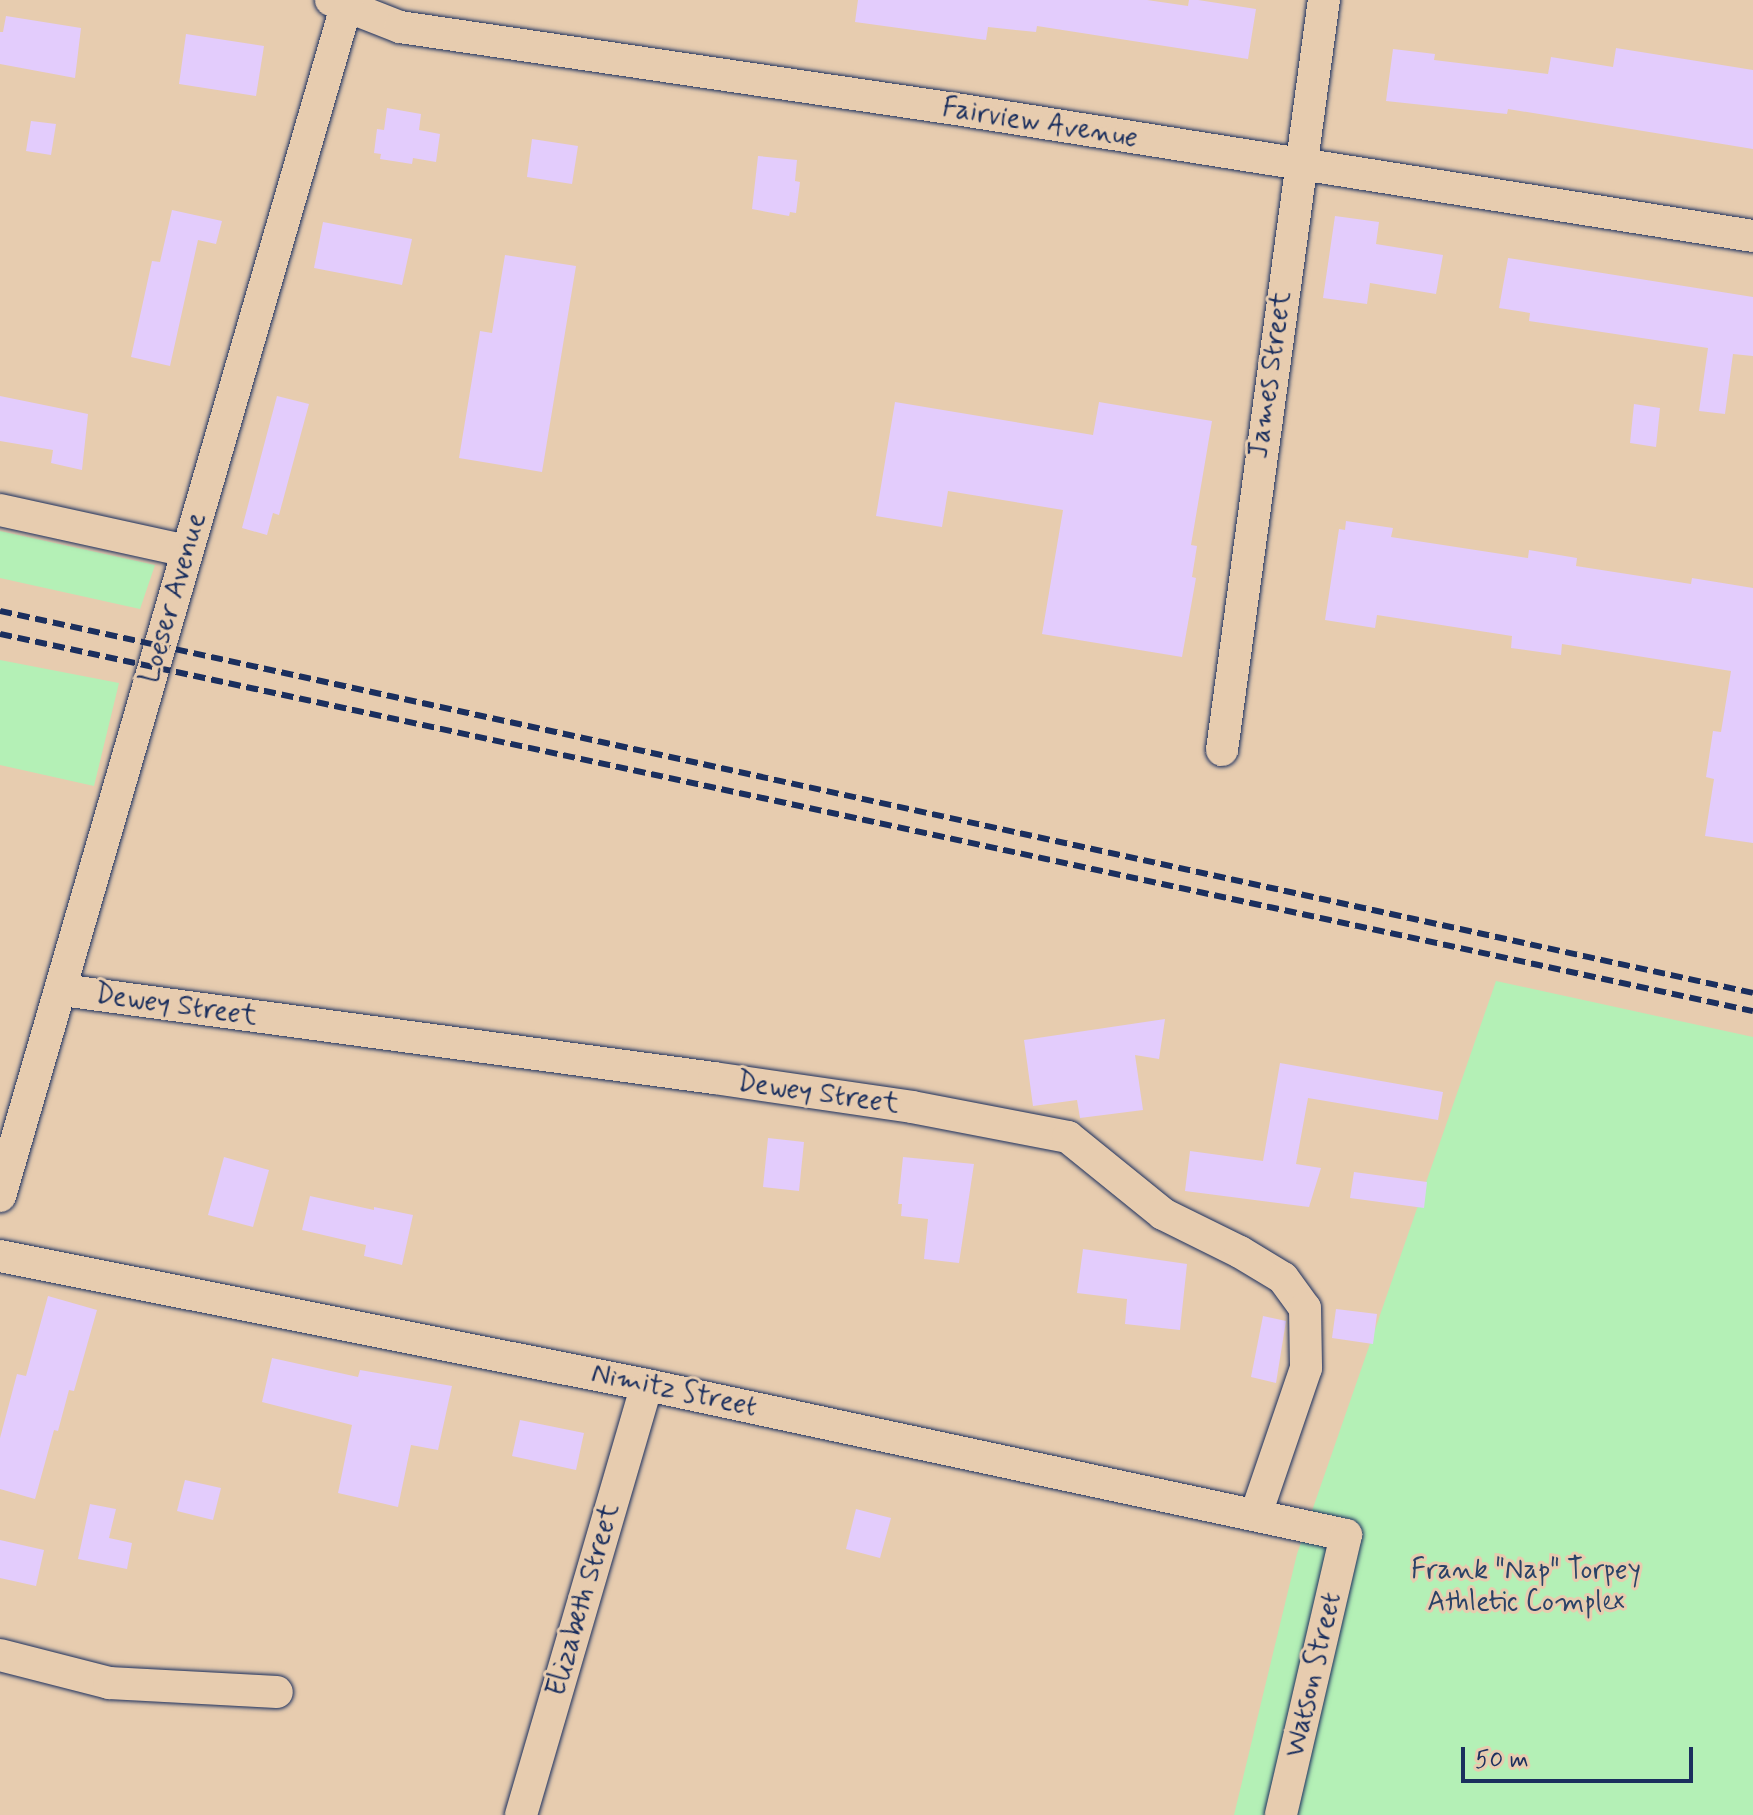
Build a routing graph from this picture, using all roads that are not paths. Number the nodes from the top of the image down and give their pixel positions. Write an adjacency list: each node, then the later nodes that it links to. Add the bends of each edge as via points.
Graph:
1 (1324, 0): 3 (street, James Street)
2 (342, 2): 3 (street, Fairview Avenue, via 400,27); 6 (street, Loeser Avenue)
3 (1299, 165): 4 (street, Fairview Avenue); 7 (street, James Street)
4 (1753, 236)
5 (0, 510): 6 (street)
6 (186, 551): 8 (street, Loeser Avenue)
7 (1222, 750)
8 (62, 990): 9 (street, Loeser Avenue); 12 (street, Dewey Street, via 729,1080 1068,1137 1163,1214 1283,1278 1305,1308 1306,1368)
9 (0, 1196)
10 (0, 1256): 11 (street, Nimitz Street)
11 (647, 1385): 12 (street, Nimitz Street); 16 (street, Elizabeth Street)
12 (1256, 1514): 13 (street, Nimitz Street)
13 (1346, 1535): 17 (street, Watson Street)
14 (0, 1655): 15 (street, via 109,1683)
15 (277, 1692)
16 (521, 1815)
17 (1281, 1815)

